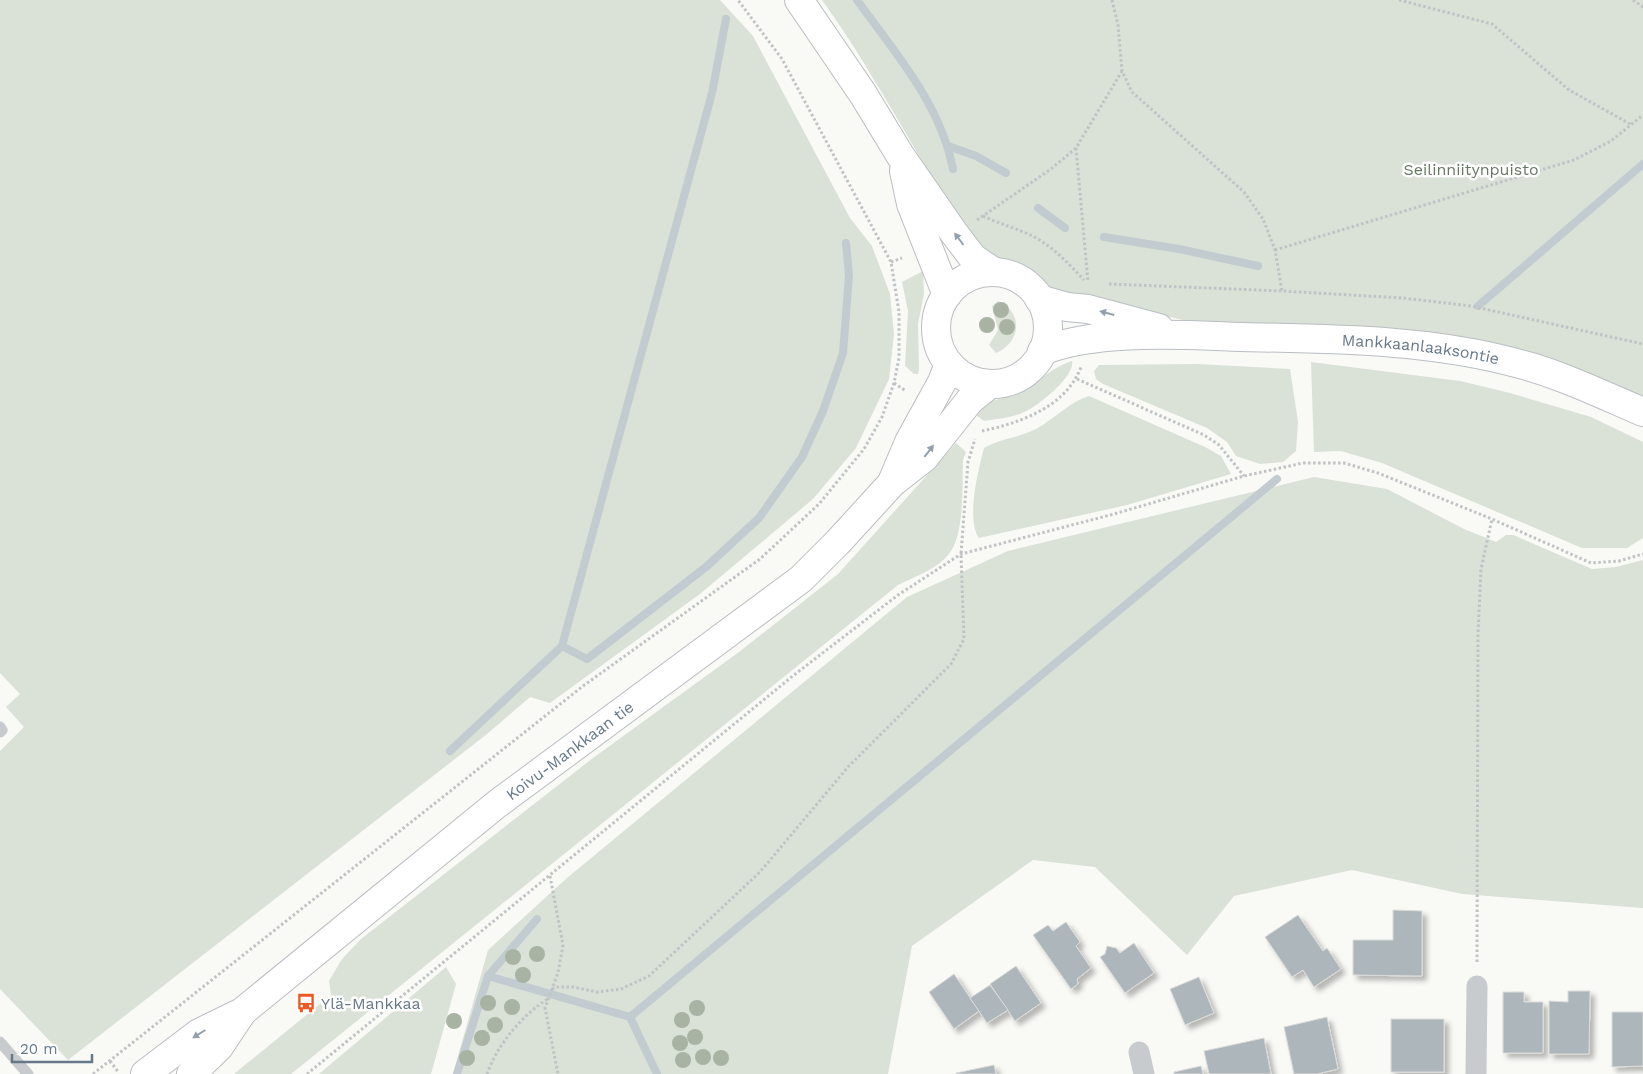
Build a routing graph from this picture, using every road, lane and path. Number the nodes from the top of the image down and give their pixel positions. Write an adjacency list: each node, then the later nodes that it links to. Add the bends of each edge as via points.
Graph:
1 (738, 0): 42 (path, via 782,59 891,262 899,312 899,358 882,417 864,449 819,504 760,559 583,686)
2 (799, 0): 11 (main road)
3 (1112, 0): 7 (path, via 1118,24)
4 (1398, 0): 9 (path, via 1492,24 1569,90)
5 (1633, 0): 6 (path)
6 (1643, 7)
7 (1122, 71): 10 (path); 12 (path, via 1132,92 1244,192 1263,219)
8 (1643, 116): 9 (path)
9 (1632, 125): 12 (path, via 1611,141 1574,160)
10 (1076, 148): 14 (path); 14 (path, via 1052,169 983,216 1025,232 1058,252)
11 (900, 155): 13 (main road, one-way to 11, via 973,258); 18 (main road, via 912,204)
12 (1275, 250): 17 (path)
13 (994, 272): 18 (main road, via 972,275); 19 (main road, via 1005,273 1025,283)
14 (1088, 284): 15 (path)
15 (1098, 284)
16 (1107, 284): 17 (path)
17 (1282, 291): 21 (path, via 1403,298 1471,306)
18 (947, 295): 23 (main road, via 940,306 936,332)
19 (1039, 299): 20 (main road, Mankkaanlaaksontie, one-way to 19); 22 (main road, via 1048,330)
20 (1187, 335): 22 (main road, Mankkaanlaaksontie, via 1088,338); 26 (main road, Mankkaanlaaksontie, via 1398,343 1469,353 1519,364 1572,381)
21 (1643, 344)
22 (1042, 351): 25 (main road, via 1030,369 1021,375)
23 (949, 364): 25 (main road, via 972,380); 29 (main road, Koivu-Mankkaan tie)
24 (1077, 379): 28 (path, via 1204,435 1219,445)
25 (990, 384): 29 (main road, Koivu-Mankkaan tie, one-way to 25, via 924,458 970,400)
26 (1643, 412)
27 (978, 432): 31 (path, via 968,462)
28 (1244, 476): 30 (path, via 1303,463 1344,463 1378,473); 31 (path)
29 (892, 483): 39 (main road, Koivu-Mankkaan tie, via 802,579 497,804)
30 (1492, 519): 32 (path, via 1591,563 1619,561); 36 (path, via 1481,568 1478,634)
31 (961, 554): 35 (path, via 898,595 794,675); 37 (path, via 964,639 951,664 848,767 760,872 649,976 621,989 597,992 573,987)
32 (1643, 554)
33 (0, 727): 34 (lane)
34 (0, 732)
35 (550, 876): 37 (path, via 563,945); 48 (path)
36 (1477, 986): 52 (street)
37 (552, 989): 38 (path)
38 (549, 997): 49 (path, via 530,1010 492,1061); 50 (path, via 545,1008)
39 (242, 1012): 46 (main road, Koivu-Mankkaan tie, one-way to 46, via 199,1033); 47 (main road, Koivu-Mankkaan tie, via 219,1047)
40 (0, 1042): 43 (lane)
41 (1139, 1052): 51 (street)
42 (110, 1061): 44 (path); 45 (path)
43 (28, 1074)
44 (93, 1074)
45 (120, 1074)
46 (145, 1074)
47 (191, 1074)
48 (308, 1074)
49 (488, 1074)
50 (558, 1074)
51 (1144, 1074)
52 (1476, 1074)

